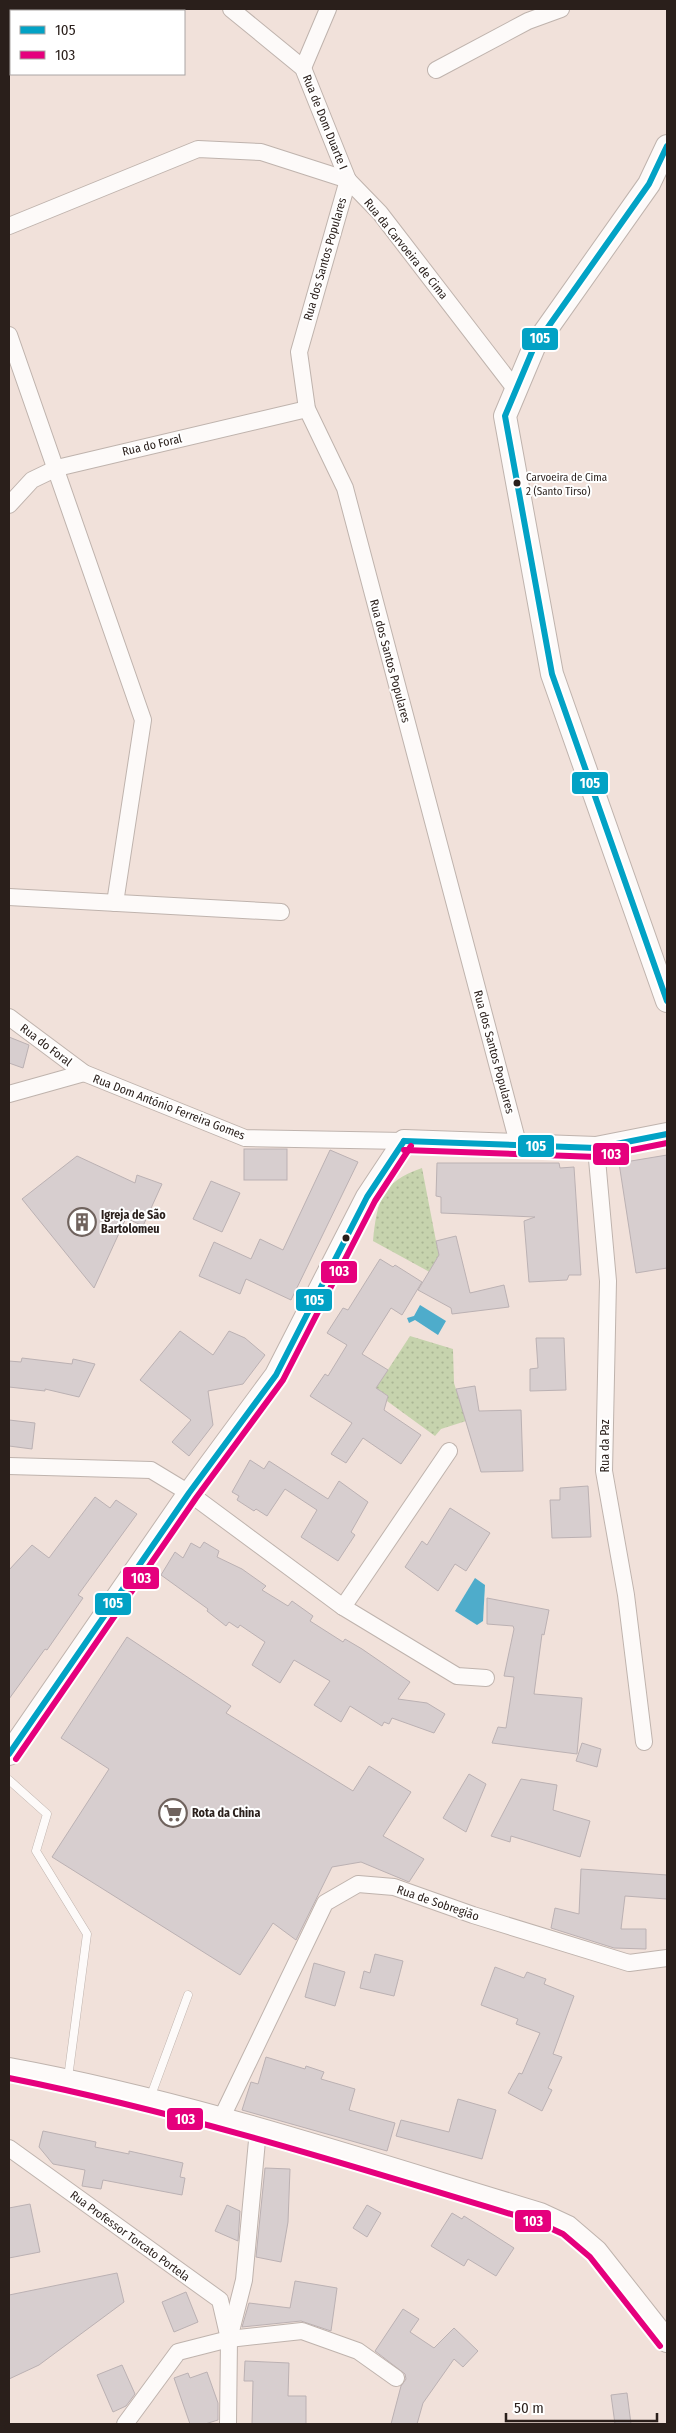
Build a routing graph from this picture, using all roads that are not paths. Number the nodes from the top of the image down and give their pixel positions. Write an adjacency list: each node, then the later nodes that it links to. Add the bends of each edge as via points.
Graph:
1 (231, 9): 4 (street, Rua de Dom Duarte I)
2 (328, 9): 4 (street)
3 (561, 9): 5 (street, via 528,21)
4 (303, 68): 7 (street, Rua de Dom Duarte I)
5 (436, 70)
6 (667, 146): 10 (street, via 649,184 534,347)
7 (348, 180): 8 (street, Rua da Carvoeira de Cima, via 261,152 198,148); 10 (street, Rua da Carvoeira de Cima, via 380,213); 11 (street, Rua dos Santos Populares, via 299,352)
8 (9, 226)
9 (9, 334): 12 (street)
10 (516, 390): 17 (street, via 505,416 552,674)
11 (307, 409): 12 (street, Rua do Foral); 23 (street, Rua dos Santos Populares, via 344,488)
12 (57, 468): 13 (street, Rua do Foral, via 32,480); 15 (street, via 143,720)
13 (9, 505)
14 (9, 897): 15 (street)
15 (115, 903): 16 (street)
16 (281, 912)
17 (667, 1001)
18 (9, 1017): 19 (street, Rua do Foral)
19 (84, 1073): 20 (street); 22 (street, Rua Dom António Ferreira Gomes, via 245,1138)
20 (9, 1094)
21 (667, 1134): 24 (street)
22 (404, 1141): 23 (street); 27 (street, via 367,1196 276,1375)
23 (519, 1147): 24 (street)
24 (596, 1148): 30 (street, Rua da Paz, via 608,1282 604,1471 626,1595)
25 (448, 1451): 28 (street)
26 (9, 1466): 27 (street, via 151,1470)
27 (189, 1493): 28 (street); 31 (street)
28 (343, 1607): 29 (street, via 457,1676)
29 (486, 1678)
30 (644, 1742)
31 (9, 1754)
32 (9, 1780): 36 (lane, via 47,1814 36,1851 87,1934)
33 (667, 1958): 38 (street, Rua de Sobregião, via 630,1963 394,1887 358,1884 325,1903)
34 (188, 1995): 37 (lane)
35 (9, 2069): 36 (street)
36 (67, 2080): 37 (street)
37 (149, 2100): 38 (street)
38 (221, 2118): 39 (street)
39 (258, 2130): 41 (street, via 244,2280); 42 (street, via 540,2214 568,2227 596,2251)
40 (9, 2148): 41 (street, Rua Professor Torcato Portela, via 220,2300)
41 (229, 2339): 43 (street, via 302,2331 358,2350); 44 (street, via 178,2352); 45 (street)
42 (667, 2342)
43 (396, 2378)
44 (125, 2424)
45 (228, 2424)

